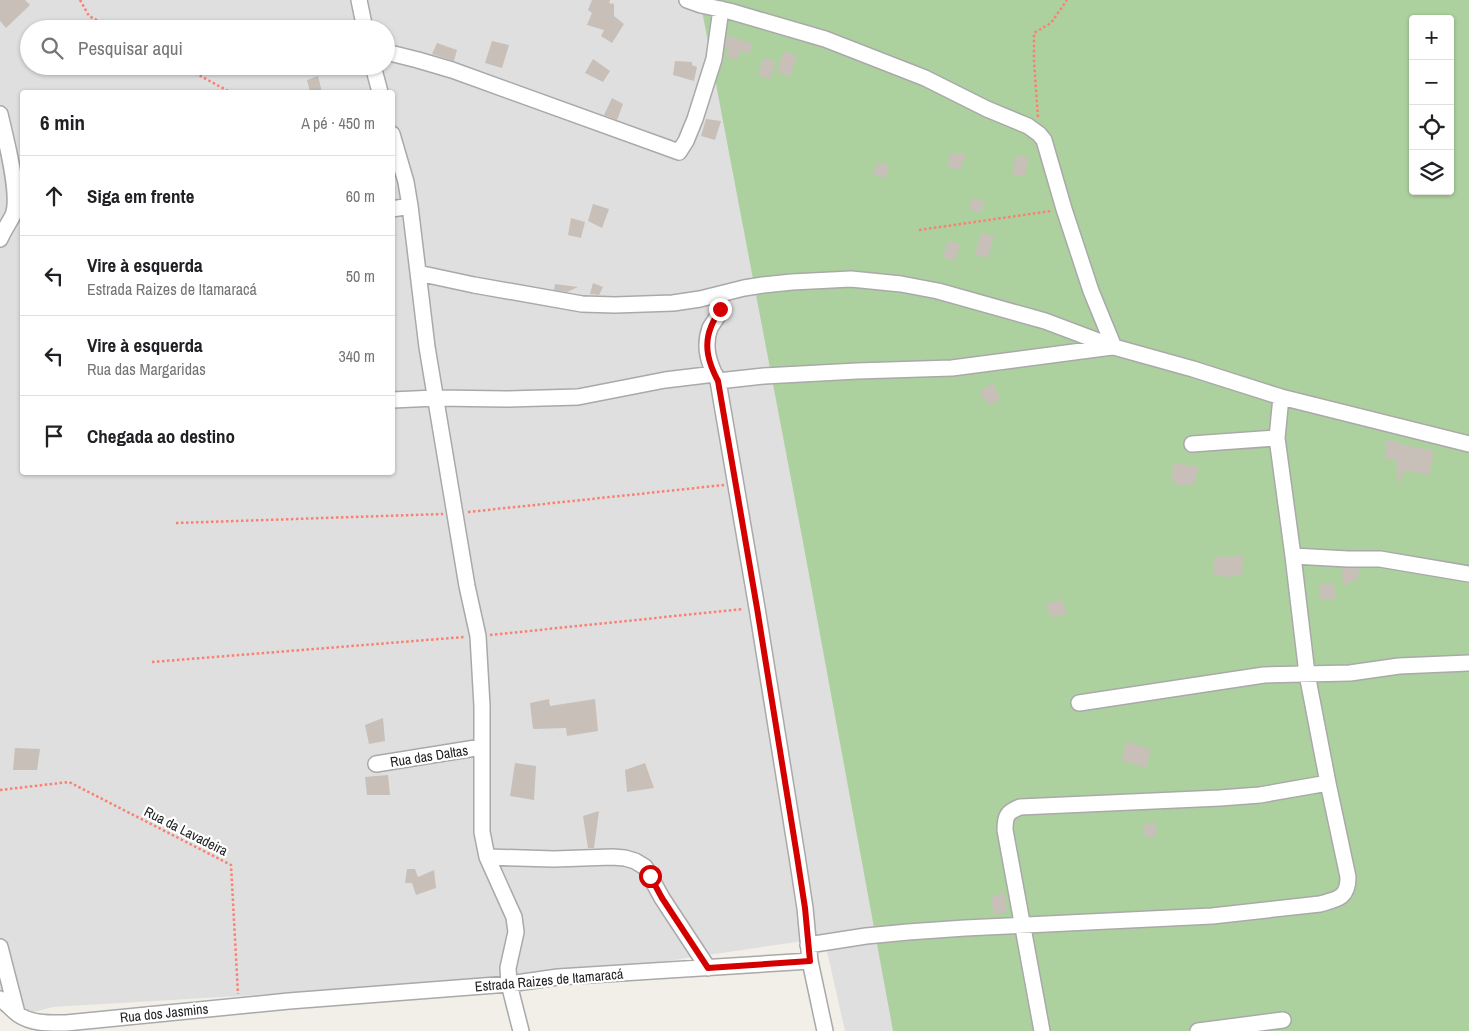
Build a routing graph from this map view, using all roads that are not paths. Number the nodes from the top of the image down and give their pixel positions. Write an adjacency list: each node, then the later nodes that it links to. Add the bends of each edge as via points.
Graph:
1 (358, 0): 4 (street)
2 (687, 0): 3 (street, via 701,5)
3 (728, 7): 5 (street, via 695,119 680,152 452,70); 15 (street, via 825,39 925,78 1039,134 1048,150 1091,292)
4 (363, 20)
5 (395, 54)
6 (375, 75): 7 (street)
7 (379, 90)
8 (0, 114): 12 (street, via 11,159 15,203)
9 (395, 144): 10 (street)
10 (410, 206): 11 (street); 13 (street)
11 (395, 208)
12 (0, 239)
13 (418, 273): 14 (street, via 582,304 644,305); 18 (street, via 426,347)
14 (720, 294): 15 (street, via 763,285 851,278 901,284 938,290 1045,321); 16 (street, via 720,309 710,329 707,348)
15 (1114, 347): 16 (street, via 952,368); 17 (street, via 1193,368)
16 (716, 378): 18 (street, via 665,380 571,398); 33 (street, via 757,608 805,908)
17 (1281, 397): 20 (street); 22 (street)
18 (436, 398): 19 (street); 28 (street, via 478,636)
19 (395, 400)
20 (1277, 438): 21 (street); 23 (street)
21 (1192, 444)
22 (1469, 444)
23 (1293, 556): 24 (street, via 1380,559); 26 (street)
24 (1469, 574)
25 (1469, 663): 26 (street)
26 (1307, 674): 27 (street, via 1264,676); 30 (street)
27 (1079, 703)
28 (482, 747): 29 (street, Rua das Daltas); 31 (street, via 482,832)
29 (376, 764)
30 (1328, 783): 32 (street, via 1220,798 1020,807 1012,810 1005,818 1005,830); 32 (street, via 1348,876 1345,894 1334,900 1212,916)
31 (488, 857): 36 (street, via 612,857 636,861 645,867); 37 (street, via 514,917 516,932 508,968)
32 (1022, 925): 33 (street, via 866,936); 45 (street)
33 (808, 945): 35 (street)
34 (0, 947): 40 (street)
35 (810, 961): 36 (street, Estrada Raizes de Itamaracá); 44 (street)
36 (708, 968): 37 (street, Estrada Raizes de Itamaracá, via 558,977)
37 (509, 984): 39 (street, Estrada Raizes de Itamaracá); 43 (street)
38 (0, 999): 40 (street, Rua dos Jasmins)
39 (289, 1001): 42 (street, Rua dos Jasmins)
40 (17, 1014): 42 (street, Rua dos Jasmins)
41 (1283, 1020): 46 (street)
42 (40, 1027)
43 (521, 1031)
44 (825, 1031)
45 (1042, 1031)
46 (1198, 1031)

